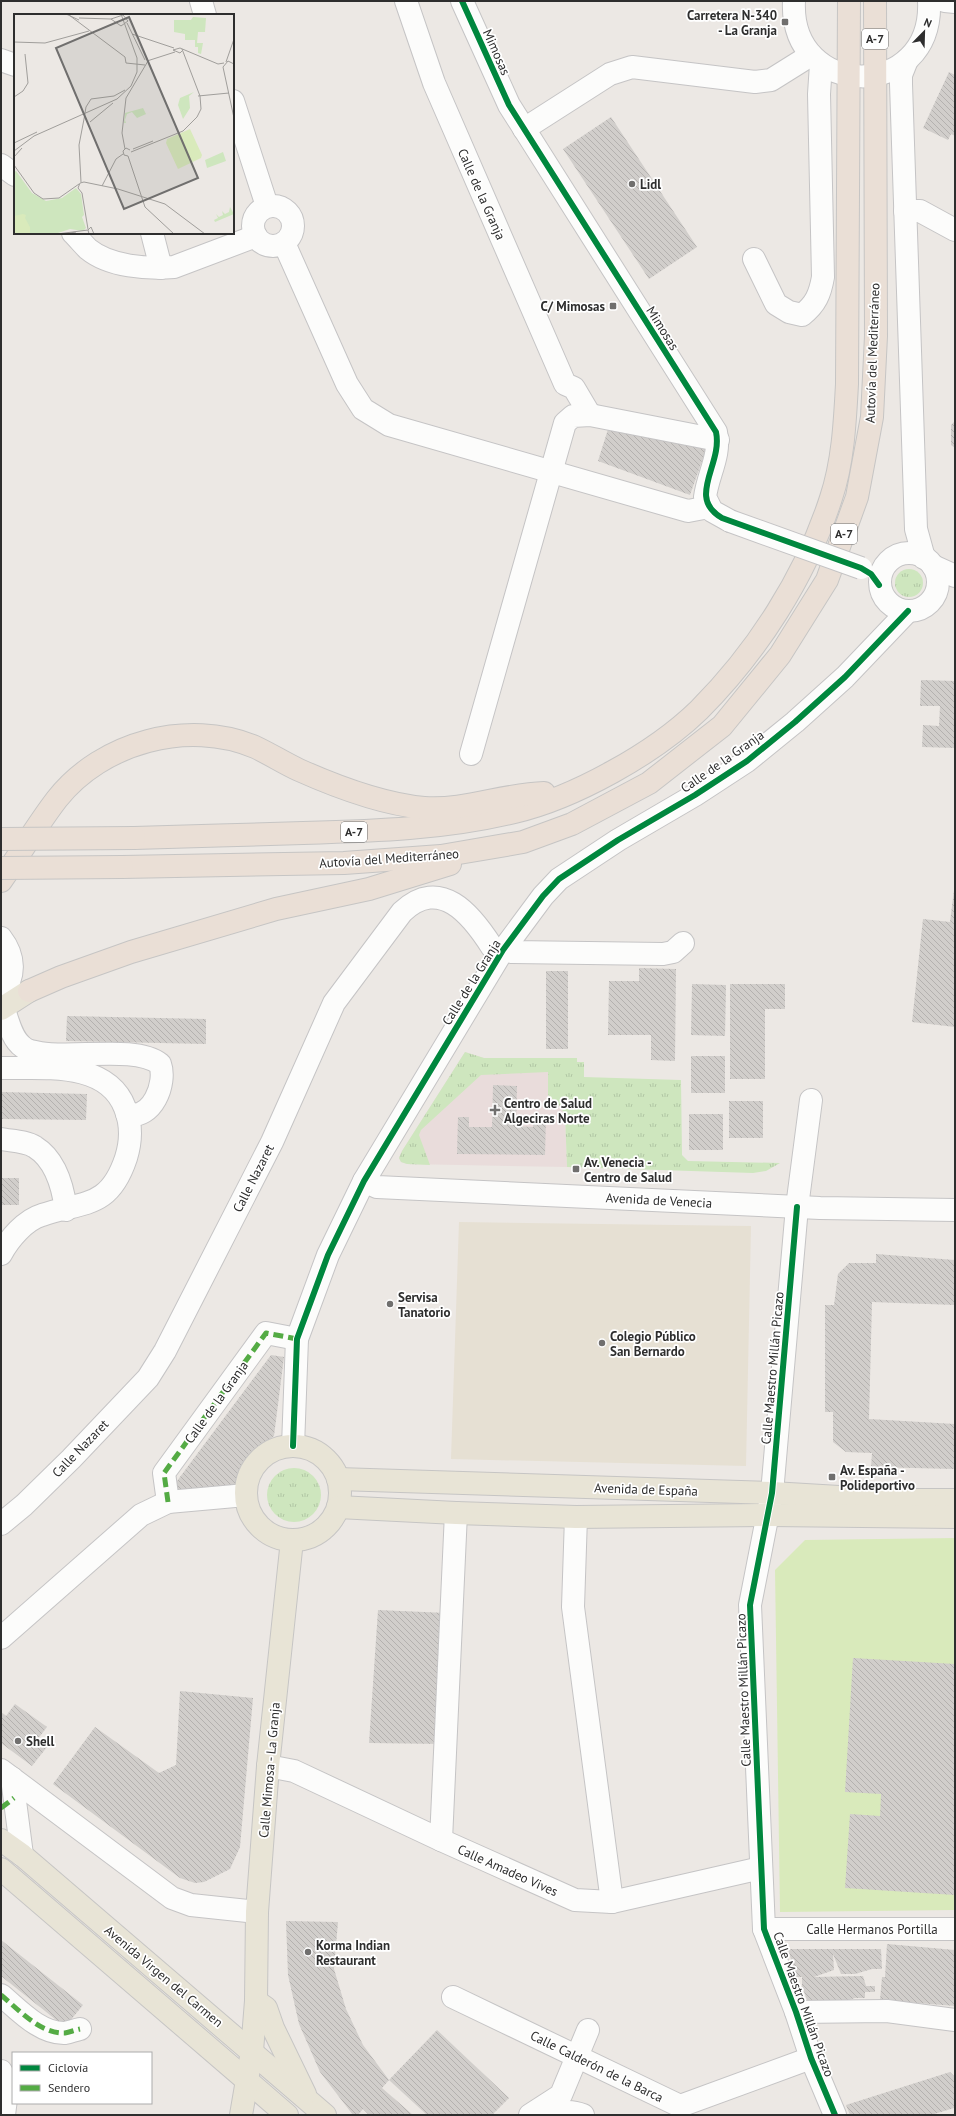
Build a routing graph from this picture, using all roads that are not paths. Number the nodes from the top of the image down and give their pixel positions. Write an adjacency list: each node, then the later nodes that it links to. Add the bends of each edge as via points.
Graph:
1 (201, 1): 10 (street)
2 (406, 1): 30 (street, Calle de la Granja, via 434,83 565,384 562,389)
3 (462, 1): 18 (street, Mimosas, via 509,105)
4 (794, 1): 12 (street, via 799,35)
5 (849, 1): 15 (highway, Autovía del Mediterráneo / A-7)
6 (874, 1): 16 (highway, Autovía del Mediterráneo / A-7)
7 (929, 1): 13 (street, via 928,26 920,44)
8 (945, 1): 9 (street)
9 (955, 2)
10 (205, 14)
11 (1, 60): 14 (street)
12 (816, 60): 15 (street, via 830,70); 18 (street, via 771,80 755,82 632,67 610,74); 28 (street, via 823,277 814,306 802,315 789,312 776,304)
13 (907, 60): 16 (street, via 898,67); 22 (street, via 901,75)
14 (14, 65)
15 (848, 76): 16 (street); 42 (highway, Autovía del Mediterráneo / A-7, via 847,384 844,435 832,496 816,539 789,593 754,646 698,710 652,748)
16 (875, 76): 44 (highway, Autovía del Mediterráneo / A-7, via 876,336 872,417 857,497 827,580 780,655 722,726 649,783 572,824)
17 (234, 104): 21 (street)
18 (524, 129): 31 (street, Mimosas, via 716,432)
19 (1, 165): 20 (street)
20 (14, 175)
21 (267, 206): 26 (street, via 257,213 254,219 253,231); 27 (street, via 280,206 290,214 294,227)
22 (905, 211): 23 (street, via 920,211); 34 (street)
23 (955, 230)
24 (74, 234): 29 (street, via 89,250 112,261 138,267)
25 (152, 234): 29 (street)
26 (256, 236): 27 (street, via 260,241 272,246); 29 (street, via 174,267)
27 (284, 244): 32 (street, via 347,384 363,409 389,425)
28 (754, 260)
29 (161, 268)
30 (576, 418): 31 (street); 32 (street, Calle de la Granja)
31 (718, 440): 33 (street, via 716,457 706,488 705,497)
32 (550, 472): 33 (street, via 688,510); 41 (street, Calle de la Granja)
33 (709, 507): 36 (street, bridge, via 717,515 730,521 861,568)
34 (916, 529): 35 (street); 36 (street, via 909,543)
35 (928, 562): 36 (street, via 913,554); 37 (street); 39 (street, via 938,581)
36 (888, 569): 40 (street, via 885,600)
37 (955, 576)
38 (955, 586): 39 (street)
39 (934, 597): 40 (street, via 922,608)
40 (899, 608): 49 (street, Calle de la Granja, via 882,638 846,677 795,722 747,761 559,879 543,896)
41 (471, 754)
42 (570, 793): 43 (highway, Autovía del Mediterráneo / A-7, bridge, via 517,812 420,828 134,838); 46 (highway, via 525,794 468,806 424,808 383,800 340,786 232,739 180,735 150,739 99,763 78,778 58,798)
43 (1, 839)
44 (523, 842): 45 (highway, Autovía del Mediterráneo / A-7, bridge, via 441,856 344,863); 50 (highway, via 369,889 276,909 131,952)
45 (1, 868)
46 (1, 881)
47 (1, 938): 51 (street, via 8,946 13,966)
48 (683, 943): 49 (street, via 673,952 663,954)
49 (503, 950): 57 (street, Calle de la Granja); 74 (street, Calle Nazaret, via 492,947 481,929 446,899 421,899 402,912 334,1003 272,1142 148,1378 24,1505)
50 (29, 990): 51 (main road)
51 (2, 1014): 53 (street, via 14,1058); 55 (street, via 23,1048 36,1052 57,1055 130,1055 154,1059 160,1064 163,1072 154,1101 141,1114)
52 (1, 1068): 53 (street)
53 (28, 1068): 55 (street, via 61,1069 92,1076 108,1084 118,1095)
54 (811, 1100): 58 (street, Calle Maestro Millán Picazo)
55 (128, 1114): 59 (street, via 130,1144 116,1181 106,1194 92,1203)
56 (1, 1139): 59 (street, via 34,1146 50,1161 63,1186)
57 (364, 1181): 58 (street, Avenida de Venecia, via 377,1187); 62 (street, Calle de la Granja, via 328,1255)
58 (797, 1207): 60 (street, Avenida de Venecia); 65 (street, Calle Maestro Millán Picazo)
59 (66, 1210): 61 (street, via 40,1215 20,1229)
60 (955, 1210)
61 (1, 1254)
62 (297, 1339): 63 (street, Calle de la Granja); 68 (street, Calle de la Granja, via 266,1333 164,1473)
63 (293, 1446): 64 (main road, via 308,1448 321,1455); 66 (main road, via 265,1455 254,1466 248,1480)
64 (338, 1479): 65 (main road, Avenida de España); 69 (main road)
65 (772, 1493): 67 (main road, Avenida de España, via 889,1500); 71 (street, Calle Maestro Millán Picazo)
66 (246, 1495): 68 (street); 75 (main road, via 248,1509 260,1526 278,1538)
67 (955, 1500)
68 (168, 1502): 76 (street, via 141,1515)
69 (338, 1507): 70 (main road, Avenida de España); 75 (main road, via 332,1520 321,1531 307,1538)
70 (456, 1513): 73 (main road, Avenida de España); 80 (street)
71 (769, 1515): 72 (main road, Avenida de España); 73 (main road, Avenida de España); 82 (street, Calle Maestro Millán Picazo, via 750,1605)
72 (955, 1516)
73 (576, 1517): 84 (street, via 573,1608)
74 (1, 1524)
75 (292, 1540): 77 (main road, Calle Mimosa - La Granja)
76 (1, 1638)
77 (268, 1766): 80 (street, Calle Amadeo Vives, via 294,1771); 85 (main road, Calle Mimosa - La Granja)
78 (7, 1789): 81 (street); 85 (street, via 172,1898 191,1905)
79 (1, 1840): 81 (main road, Avenida Virgen del Carmen)
80 (441, 1840): 84 (street, Calle Amadeo Vives, via 575,1900)
81 (22, 1855): 94 (main road, Avenida Virgen del Carmen)
82 (761, 1868): 84 (street, Calle Amadeo Vives); 86 (street, Calle Maestro Millán Picazo)
83 (1, 1869): 100 (main road, Avenida Virgen del Carmen)
84 (612, 1902)
85 (257, 1912): 90 (main road, Calle Mimosa - La Granja)
86 (764, 1929): 87 (street, Calle Hermanos Portilla); 91 (street, Calle Maestro Millán Picazo)
87 (955, 1929)
88 (1, 1995): 93 (street, via 29,2018 54,2032 66,2033)
89 (453, 1997): 97 (street, Calle Calderón de la Barca)
90 (256, 2001): 94 (main road, via 248,2009 239,2026); 96 (main road, Calle Mimosa - La Granja); 101 (main road, via 266,2008 300,2082)
91 (796, 2012): 92 (street, via 887,2011); 98 (street, Calle Maestro Millán Picazo)
92 (955, 2020)
93 (80, 2029)
94 (227, 2030): 96 (main road, Avenida Virgen del Carmen)
95 (588, 2030): 97 (street)
96 (252, 2051): 100 (main road, Calle Mimosa - La Granja); 101 (main road, Avenida Virgen del Carmen)
97 (577, 2057): 98 (street, Calle Calderón de la Barca, via 680,2106); 106 (street, via 561,2095)
98 (812, 2058): 109 (street, Calle Maestro Millán Picazo)
99 (1, 2070): 102 (street, via 8,2083)
100 (247, 2080): 103 (main road, Calle Mimosa - La Granja); 104 (main road, Avenida Virgen del Carmen)
101 (306, 2107): 105 (main road, Avenida Virgen del Carmen)
102 (4, 2115)
103 (241, 2115)
104 (287, 2115)
105 (325, 2115)
106 (530, 2115)
107 (557, 2115): 108 (street, via 561,2112 576,2112)
108 (583, 2115)
109 (835, 2115)

